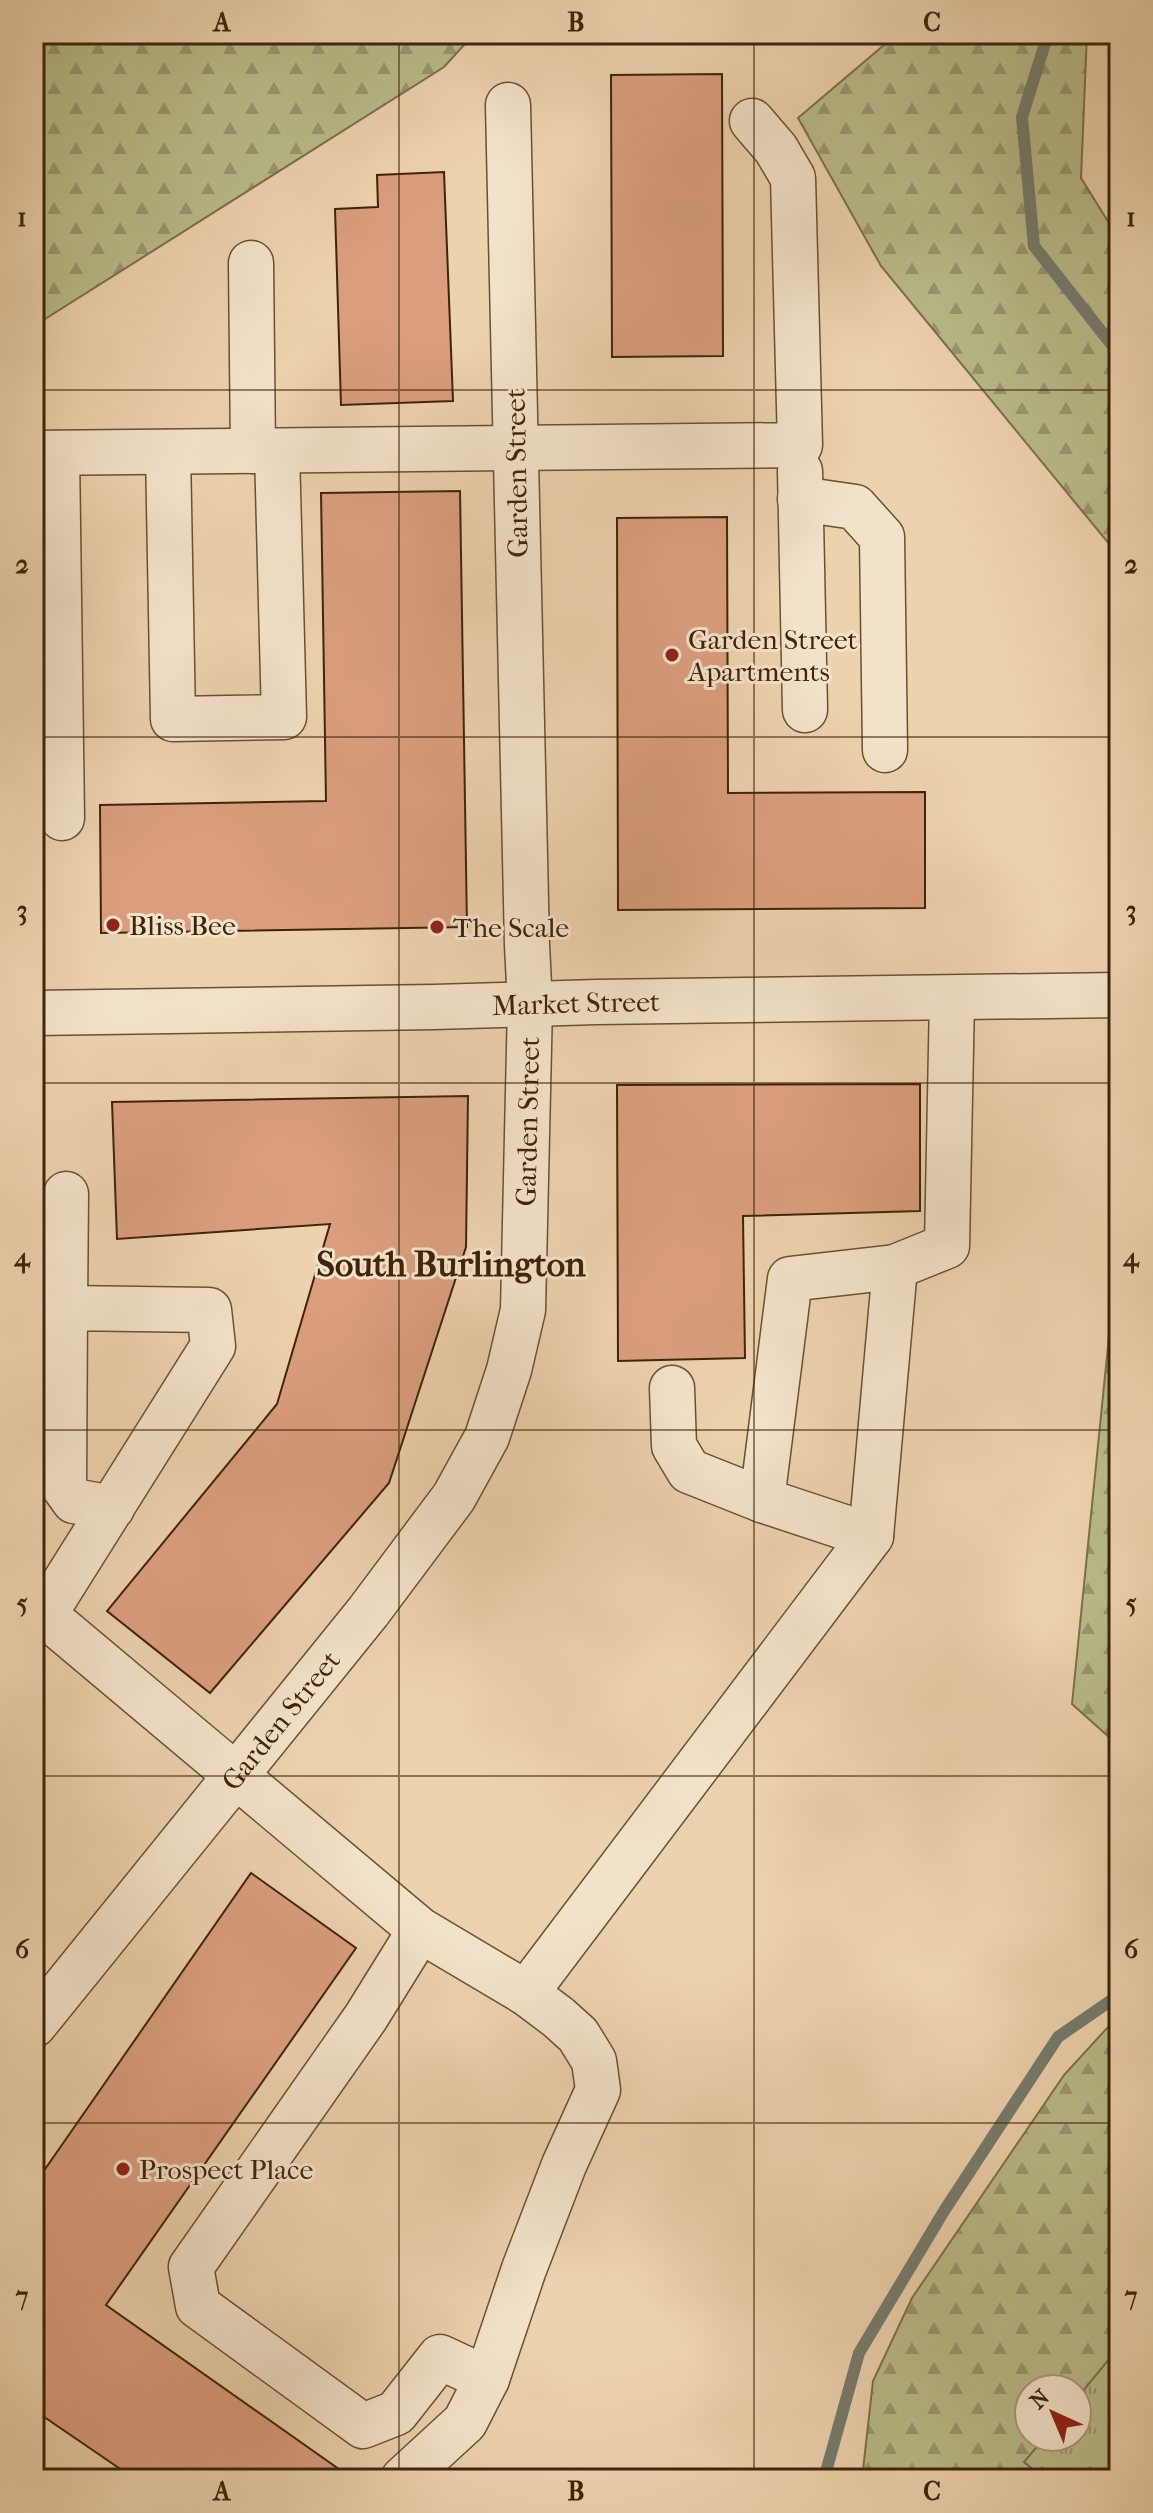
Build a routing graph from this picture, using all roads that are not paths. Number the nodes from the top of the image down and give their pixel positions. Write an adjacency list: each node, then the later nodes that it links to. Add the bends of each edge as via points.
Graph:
1 (508, 105): 5 (street, Garden Street)
2 (752, 121): 4 (street, via 793,178)
3 (251, 263): 6 (street)
4 (800, 445): 5 (street); 9 (street)
5 (516, 448): 6 (street); 15 (street, Garden Street)
6 (265, 451): 7 (street); 7 (street, via 284,717 173,719)
7 (168, 452): 8 (street)
8 (45, 453): 12 (street)
9 (800, 499): 10 (street); 11 (street, via 855,507 882,537)
10 (805, 710)
11 (885, 750)
12 (62, 818)
13 (1119, 995): 14 (street, Market Street)
14 (952, 998): 15 (street, Market Street); 18 (street, via 947,1246)
15 (530, 1004): 16 (street, Market Street); 25 (street, Garden Street, via 523,1310 487,1437 454,1497)
16 (34, 1013)
17 (66, 1194): 19 (street)
18 (895, 1267): 21 (street, via 790,1279); 23 (street)
19 (65, 1308): 22 (street, via 64,1487 74,1501); 22 (street, via 209,1310 213,1346)
20 (672, 1388): 21 (street, via 674,1446 689,1471)
21 (762, 1500): 23 (street)
22 (112, 1508): 24 (street)
23 (871, 1536): 27 (street)
24 (39, 1611): 25 (street)
25 (236, 1775): 26 (street); 28 (street, Garden Street)
26 (420, 1930): 27 (street); 29 (street, via 366,2017 191,2267 198,2306 363,2426 396,2413 440,2357)
27 (526, 1993): 29 (street, via 578,2035 594,2061 598,2090 524,2269)
28 (34, 2025)
29 (487, 2379): 30 (street, via 465,2422)
30 (403, 2479)

